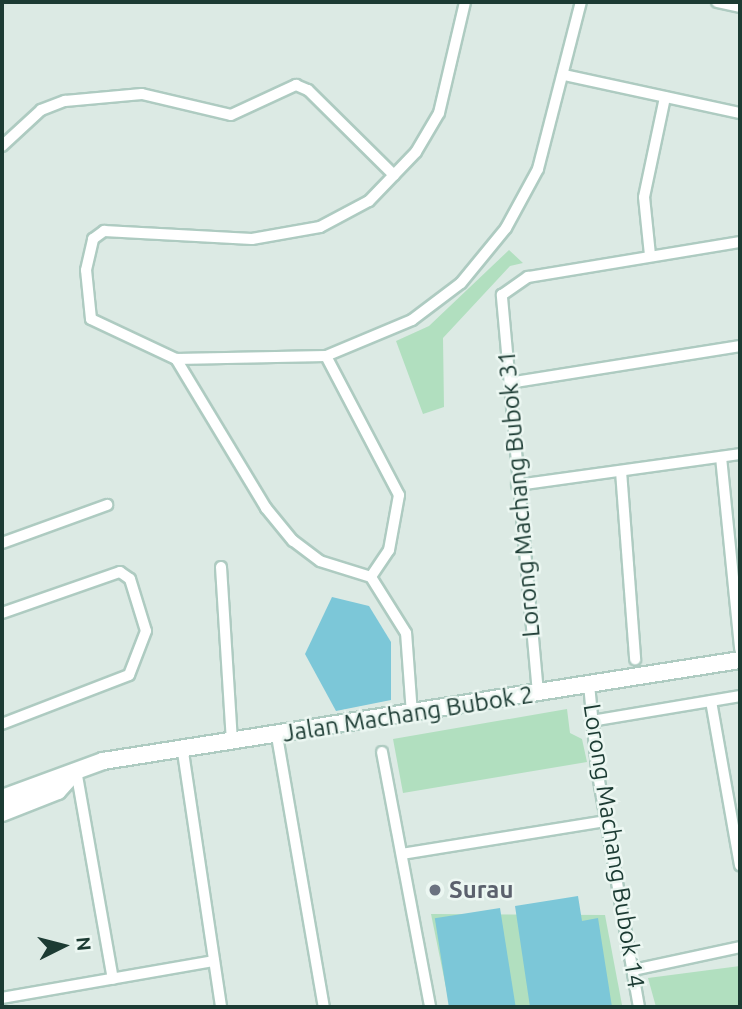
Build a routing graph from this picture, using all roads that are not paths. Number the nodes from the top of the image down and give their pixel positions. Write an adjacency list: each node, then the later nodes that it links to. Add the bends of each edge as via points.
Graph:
1 (465, 2): 9 (street, via 439,113)
2 (581, 2): 5 (street)
3 (718, 2): 4 (street)
4 (740, 7)
5 (564, 75): 6 (street); 13 (street, via 538,169 487,256 412,320)
6 (665, 97): 7 (street); 11 (street, via 645,197)
7 (740, 113)
8 (2, 146): 9 (street, via 41,110 65,101 142,94 231,115 296,85 309,90)
9 (394, 175): 14 (street, via 347,214 285,234 189,237 120,227 93,239 86,270 91,319)
10 (740, 242): 11 (street)
11 (650, 255): 15 (street, Lorong Machang Bubok 31, via 528,277 502,295)
12 (740, 346): 15 (street)
13 (326, 356): 14 (street); 23 (street, via 399,495 389,550)
14 (176, 359): 23 (street, via 266,508 293,541 320,561)
15 (509, 383): 19 (street, Lorong Machang Bubok 31)
16 (740, 454): 17 (street)
17 (721, 457): 18 (street); 25 (street)
18 (621, 471): 19 (street); 26 (street)
19 (517, 485): 29 (street, Lorong Machang Bubok 31)
20 (107, 505): 21 (street)
21 (2, 543)
22 (221, 567): 36 (street)
23 (371, 577): 32 (street, via 406,634)
24 (2, 613): 34 (street, via 120,572 130,579 146,631 134,670)
25 (740, 649)
26 (635, 659)
27 (740, 660): 28 (street, Jalan Machang Bubok 2)
28 (589, 684): 29 (street, Jalan Machang Bubok 2); 33 (street, Lorong Machang Bubok 14)
29 (538, 693): 32 (street, Jalan Machang Bubok 2)
30 (740, 696): 31 (street)
31 (710, 701): 33 (street); 41 (street)
32 (412, 714): 35 (street, Jalan Machang Bubok 2)
33 (591, 721): 43 (street, Lorong Machang Bubok 14)
34 (2, 724)
35 (277, 736): 36 (street, Jalan Machang Bubok 2); 52 (street)
36 (232, 743): 37 (street, Jalan Machang Bubok 2)
37 (183, 752): 39 (street, Jalan Machang Bubok 2, via 103,761); 47 (street)
38 (382, 752): 44 (street)
39 (76, 771): 40 (street, Jalan Machang Bubok 2); 42 (street, Jalan Machang Bubok 2, via 58,791); 49 (street)
40 (2, 798)
41 (734, 799): 45 (street)
42 (2, 813)
43 (606, 821): 44 (street); 48 (street, Lorong Machang Bubok 14)
44 (402, 854): 53 (street)
45 (740, 865)
46 (740, 947): 48 (street)
47 (214, 961): 49 (street); 51 (street)
48 (633, 970): 54 (street, Lorong Machang Bubok 14)
49 (113, 979): 50 (street)
50 (2, 998)
51 (220, 1007)
52 (324, 1007)
53 (430, 1007)
54 (639, 1007)

